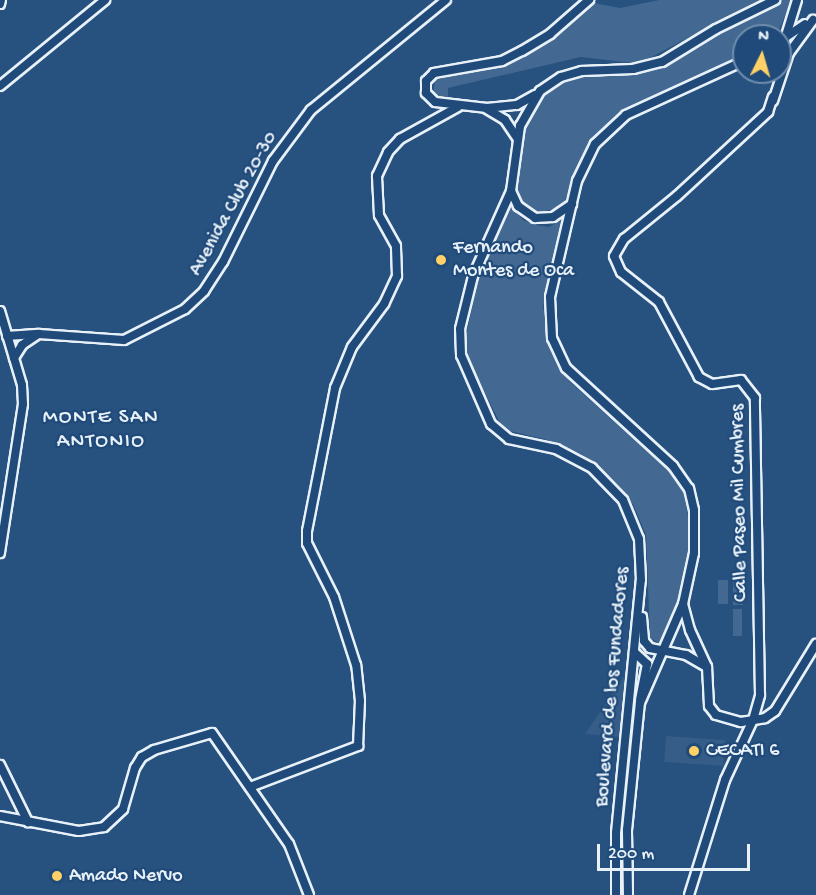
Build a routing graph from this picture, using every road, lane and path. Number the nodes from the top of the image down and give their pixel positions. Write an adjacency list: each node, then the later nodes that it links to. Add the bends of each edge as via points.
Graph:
1 (1, 0): 7 (street)
2 (105, 0): 13 (street)
3 (446, 0): 22 (street, Avenida Club 20-30, via 311,110 273,161 224,262 204,291 185,309 124,340)
4 (589, 0): 16 (street, via 550,34 502,61 429,77 424,87 430,99)
5 (775, 0): 14 (main road, Boulevard de los Fundadores, via 662,62 633,69 582,71 561,77)
6 (797, 0): 9 (main road)
7 (0, 4)
8 (815, 19): 10 (main road); 15 (main road, via 789,53)
9 (788, 24)
10 (792, 34)
11 (732, 67): 20 (main road, Boulevard de los Fundadores, via 641,107 609,129 585,160)
12 (776, 84): 15 (street, Calle Paseo Mil Cumbres)
13 (0, 86)
14 (540, 91): 17 (main road, via 517,105); 18 (main road, Boulevard de los Fundadores, via 527,109)
15 (773, 101): 33 (street, Calle Paseo Mil Cumbres, via 768,112 707,169 624,239 614,256 621,272 659,302 699,377 712,384 741,380 755,398 760,696)
16 (458, 106): 17 (street); 35 (street, via 400,139 388,152 377,176 379,215 396,246 397,276 384,304 352,347 334,388 307,531 307,543 334,597 356,665 360,701 358,746)
17 (487, 108): 18 (main road, via 505,120)
18 (517, 138): 19 (main road, Boulevard de los Fundadores)
19 (511, 191): 20 (main road, via 522,211 535,218 553,217); 26 (main road, Boulevard de los Fundadores, via 468,292 460,339 463,363 485,415 499,433 524,444 565,452 592,468 619,494 639,538)
20 (572, 204): 27 (main road, Boulevard de los Fundadores, via 550,297 552,338 566,368 673,466 689,489 696,532)
21 (0, 312): 23 (street)
22 (39, 334): 23 (street); 24 (street, via 25,341)
23 (7, 336): 24 (street)
24 (14, 358): 25 (street, via 23,404)
25 (0, 554)
26 (640, 597): 29 (main road, Boulevard de los Fundadores); 30 (main road, via 644,641)
27 (683, 604): 30 (main road, Boulevard de los Fundadores); 31 (main road)
28 (816, 644): 33 (street, via 775,711)
29 (634, 652): 32 (main road, via 647,665); 38 (main road, Boulevard de los Fundadores, via 616,833)
30 (662, 653): 31 (main road, via 686,655); 32 (main road, Boulevard de los Fundadores)
31 (707, 667): 33 (street, via 709,706 716,715 725,720)
32 (640, 703): 41 (main road, Boulevard de los Fundadores, via 627,830)
33 (753, 720): 42 (street, via 725,780)
34 (0, 765): 37 (street)
35 (250, 787): 37 (street, via 212,733 142,757 123,809 104,827 79,831); 39 (street, via 289,844)
36 (0, 816): 37 (street)
37 (28, 822)
38 (615, 884): 40 (main road, Boulevard de los Fundadores); 41 (main road)
39 (309, 895)
40 (616, 895)
41 (626, 895)
42 (689, 895)

